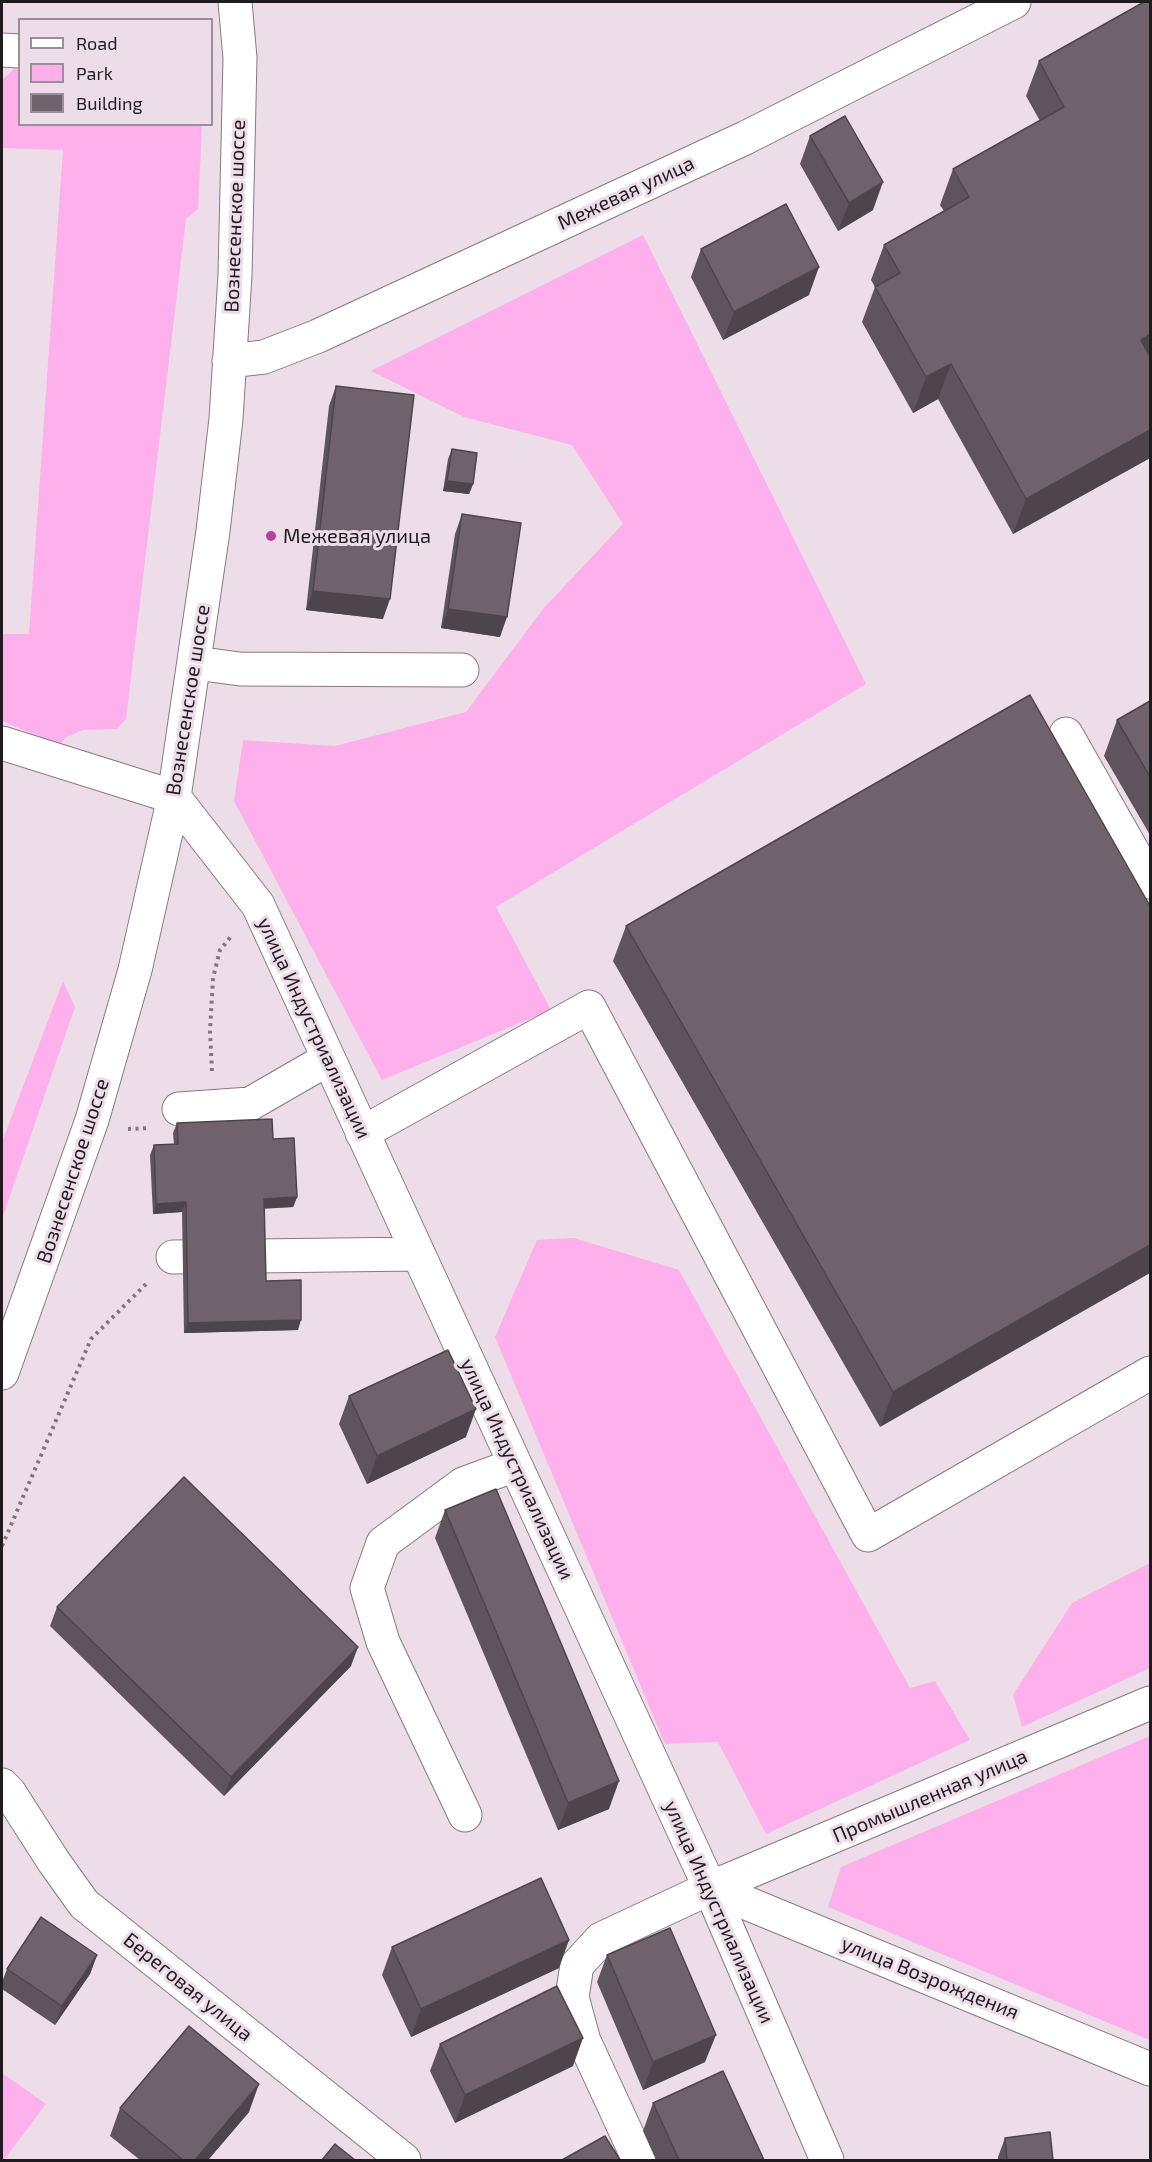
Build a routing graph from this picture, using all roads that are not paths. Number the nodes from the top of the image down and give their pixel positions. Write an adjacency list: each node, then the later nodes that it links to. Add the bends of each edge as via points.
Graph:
1 (236, 2): 5 (street, Вознесенское шоссе)
2 (1001, 5): 6 (street, Межевая улица, via 745,138 318,336 264,357)
3 (2, 50): 4 (street)
4 (18, 51)
5 (226, 57): 6 (street, Вознесенское шоссе, via 235,275)
6 (229, 361): 7 (street, Вознесенское шоссе, via 226,419)
7 (195, 663): 8 (street, via 240,669); 11 (street, Вознесенское шоссе)
8 (462, 670)
9 (1065, 734): 12 (street)
10 (2, 743): 11 (street)
11 (174, 797): 13 (street, улица Индустриализации, via 258,905); 18 (street, Вознесенское шоссе, via 135,970 93,1120)
12 (1150, 882)
13 (328, 1059): 14 (street, via 250,1104); 15 (street, улица Индустриализации)
14 (179, 1109)
15 (362, 1133): 16 (street, улица Индустриализации); 19 (street, via 589,1007 868,1535)
16 (418, 1254): 17 (street); 20 (street, улица Индустриализации)
17 (173, 1257)
18 (2, 1373)
19 (1150, 1373)
20 (515, 1465): 23 (street, via 463,1484 383,1543 367,1588 383,1642); 24 (street, улица Индустриализации)
21 (1150, 1703): 24 (street, Промышленная улица)
22 (2, 1785): 26 (street, Береговая улица, via 84,1904)
23 (465, 1815)
24 (710, 1888): 25 (street, улица Возрождения); 27 (street, Промышленная улица, via 601,1939 577,1965 572,1997 584,2042); 28 (street, улица Индустриализации)
25 (1150, 2069)
26 (404, 2160)
27 (639, 2160)
28 (827, 2160)

